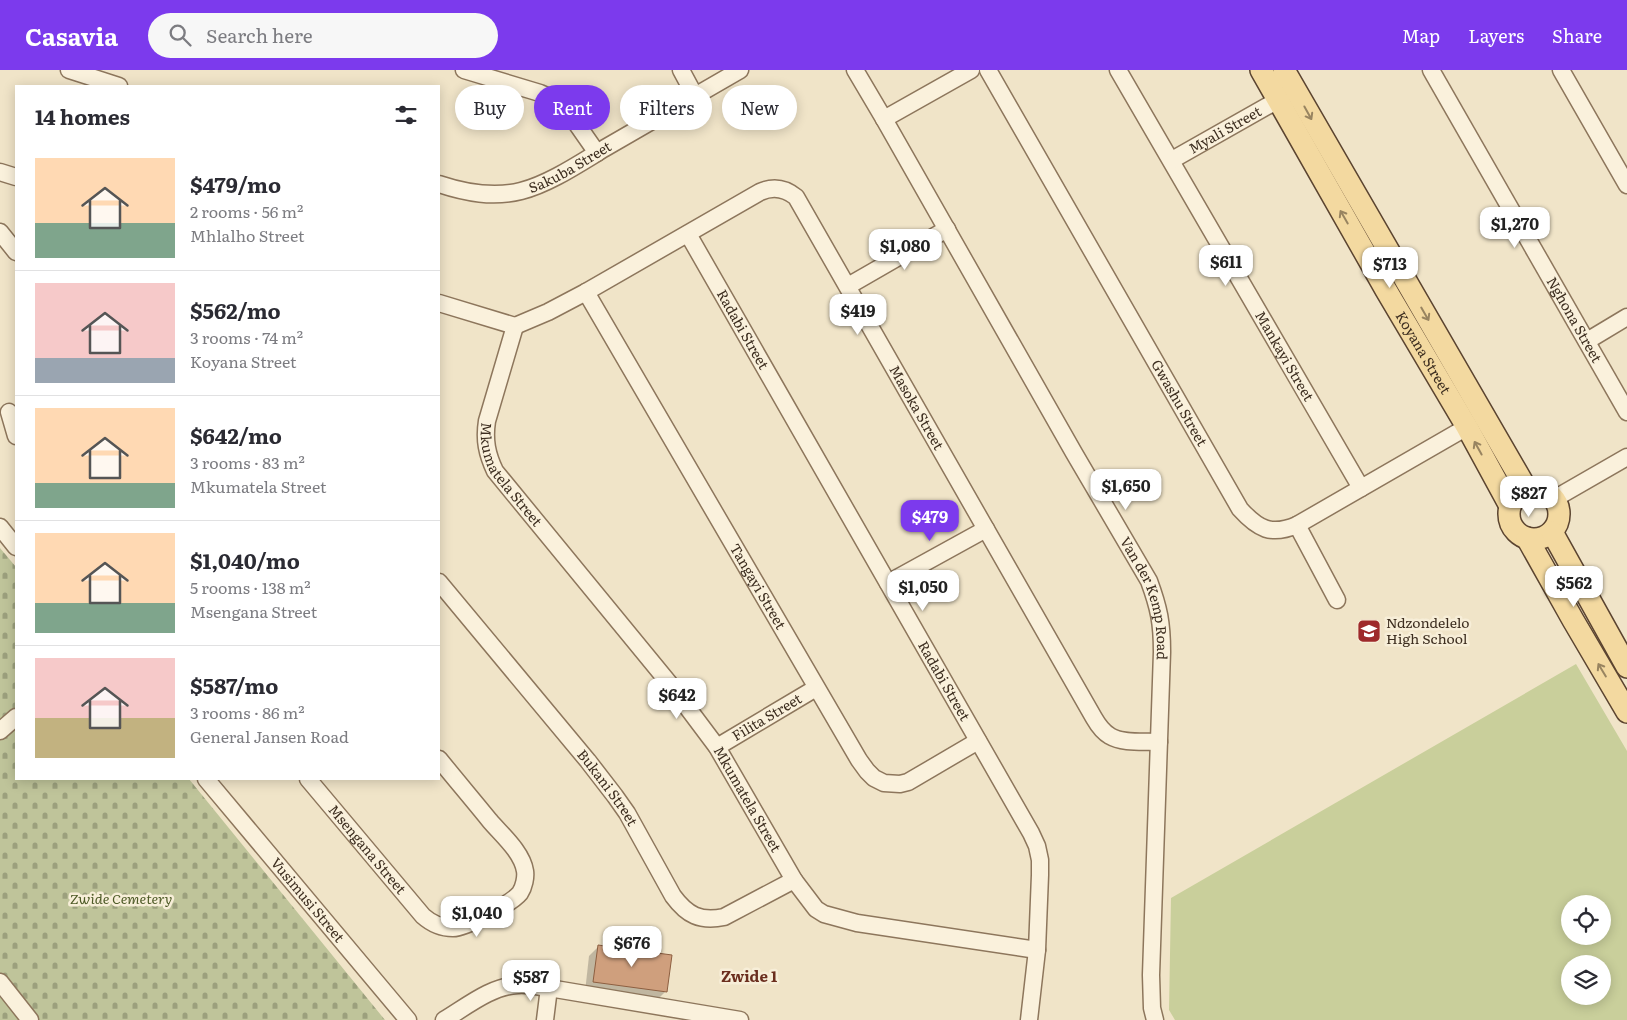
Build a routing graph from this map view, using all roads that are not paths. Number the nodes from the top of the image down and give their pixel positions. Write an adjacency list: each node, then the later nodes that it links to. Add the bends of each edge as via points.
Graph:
1 (70, 70): 13 (street)
2 (464, 70): 19 (street, via 556,100 567,110)
3 (680, 70): 14 (street)
4 (740, 70): 15 (street, Sakuba Street)
5 (855, 70): 17 (street, Van der Kemp Road)
6 (971, 70): 17 (street)
7 (988, 70): 44 (street, Gwashu Street, via 1240,509 1263,528 1277,531)
8 (1118, 70): 20 (street, Mankayi Street)
9 (1261, 70): 16 (main road, Koyana Street)
10 (1284, 70): 41 (main road, Koyana Street, one-way to 41)
11 (1431, 70): 34 (street, Nghona Street)
12 (1560, 70): 24 (street)
13 (116, 85)
14 (689, 85)
15 (712, 86)
16 (1278, 100): 20 (street, Myali Street); 37 (main road, Koyana Street, one-way to 16)
17 (884, 119): 25 (street, Van der Kemp Road)
18 (637, 130): 19 (street, Sakuba Street)
19 (597, 153): 23 (street, Sakuba Street, via 550,180 521,191 475,194)
20 (1172, 160): 40 (street, Mankayi Street)
21 (0, 172): 22 (street)
22 (15, 177)
23 (440, 184)
24 (1627, 185)
25 (947, 229): 29 (street); 59 (street, Van der Kemp Road, via 1149,581 1158,603 1162,634)
26 (0, 232): 28 (street)
27 (688, 234): 29 (street, Masoka Street, via 760,192 781,189 796,197); 30 (street, Masoka Street); 51 (street, Radabi Street)
28 (15, 251)
29 (848, 286): 46 (street, Masoka Street)
30 (586, 292): 33 (street, Masoka Street); 54 (street, Tangayi Street)
31 (440, 303): 33 (street)
32 (1627, 317): 34 (street)
33 (515, 326): 60 (street, Mkumatela Street, via 485,433 495,471 669,683)
34 (1587, 341): 36 (street, Nghona Street)
35 (8, 410): 38 (street)
36 (1627, 412)
37 (1467, 427): 40 (street, Gwashu Street); 43 (main road, Koyana Street, one-way to 37)
38 (15, 433)
39 (1627, 457): 42 (street)
40 (1361, 488): 44 (street, Gwashu Street)
41 (1528, 490): 42 (main road, via 1542,491); 43 (main road, via 1520,493)
42 (1554, 499): 47 (main road, via 1559,516)
43 (1510, 506): 48 (main road, Koyana Street, via 1510,522 1519,535)
44 (1297, 525): 52 (street)
45 (0, 526): 49 (street)
46 (986, 529): 51 (street); 59 (street, Masoka Street, via 1102,730 1117,739)
47 (1552, 532): 48 (main road, via 1545,537); 53 (main road)
48 (1527, 538): 55 (main road, Koyana Street, one-way to 48)
49 (15, 546)
50 (440, 583): 64 (street, Bukani Street, via 615,796 681,907 702,919 724,918)
51 (888, 583): 58 (street, Radabi Street)
52 (1337, 600)
53 (1627, 667)
54 (816, 688): 58 (street, Tangayi Street, via 859,760 874,778 884,783 908,782); 60 (street, Filita Street)
55 (1627, 712)
56 (15, 718): 57 (street)
57 (0, 732)
58 (978, 741): 65 (street, Radabi Street, via 1037,846 1040,875)
59 (1159, 742): 74 (street, Van der Kemp Road, via 1151,976 1152,1008)
60 (717, 747): 64 (street, Mkumatela Street)
61 (440, 760): 63 (street, Msengana Street, via 516,852 525,871 520,893 511,901 469,925 456,928 443,928 423,916)
62 (207, 780): 69 (street, Vusimusi Street)
63 (309, 780)
64 (794, 880): 65 (street, Mkumatela Street, via 816,909 824,914)
65 (1036, 950): 73 (street, Radabi Street)
66 (0, 982): 68 (street)
67 (549, 988): 70 (street, via 519,985 503,988 486,994); 71 (street); 72 (street)
68 (30, 1020)
69 (408, 1020)
70 (444, 1020)
71 (544, 1020)
72 (740, 1020)
73 (1029, 1020)
74 (1156, 1020)

